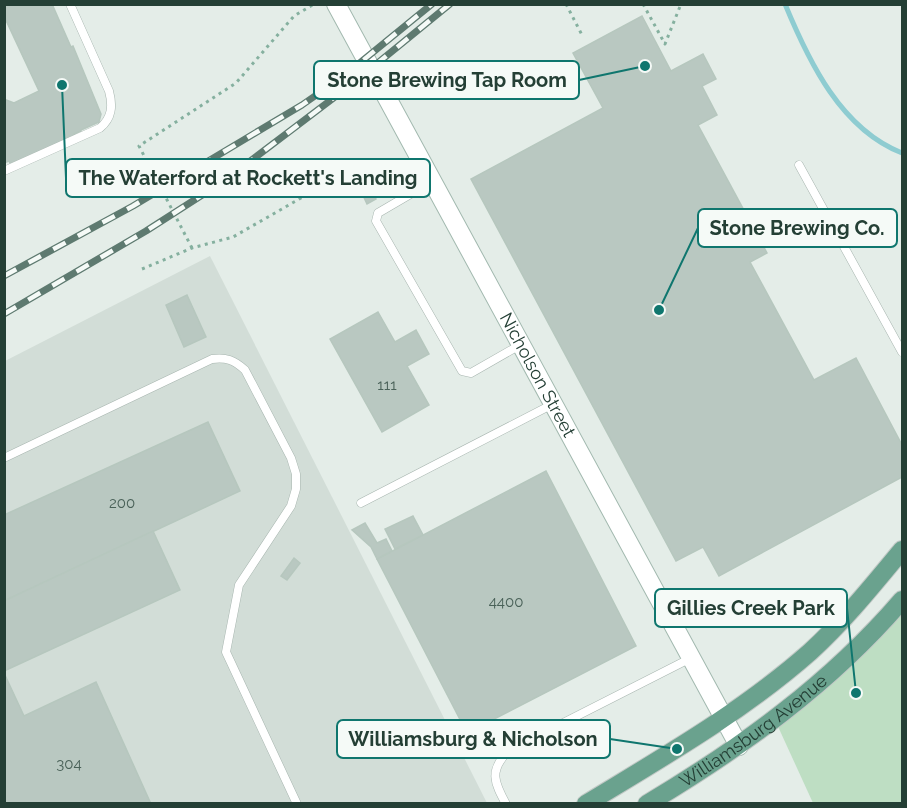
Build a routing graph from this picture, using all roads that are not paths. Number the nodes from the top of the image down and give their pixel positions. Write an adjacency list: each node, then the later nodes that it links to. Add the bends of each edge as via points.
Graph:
1 (70, 4): 4 (lane, via 112,100 108,119 100,128)
2 (336, 4): 5 (main road, Nicholson Street)
3 (799, 165): 6 (lane)
4 (4, 171)
5 (433, 181): 7 (main road, Nicholson Street); 7 (lane, via 378,213 376,221 462,371 471,373)
6 (900, 343): 8 (lane)
7 (521, 345): 9 (main road, Nicholson Street)
8 (903, 352)
9 (553, 404): 11 (lane); 14 (main road, Nicholson Street)
10 (4, 458): 17 (lane, via 212,359 224,358 245,369 291,458 296,489 291,506 239,585 226,652)
11 (361, 503)
12 (903, 550): 15 (main road, Williamsburg Avenue, via 811,651)
13 (903, 600): 16 (main road, Williamsburg Avenue, via 832,674)
14 (691, 658): 15 (main road, Nicholson Street); 18 (lane, via 508,751 498,762 495,775)
15 (724, 719): 16 (main road, Nicholson Street); 19 (main road, Williamsburg Avenue)
16 (738, 746): 20 (main road, Williamsburg Avenue)
17 (297, 804)
18 (506, 804)
19 (586, 804)
20 (647, 804)

